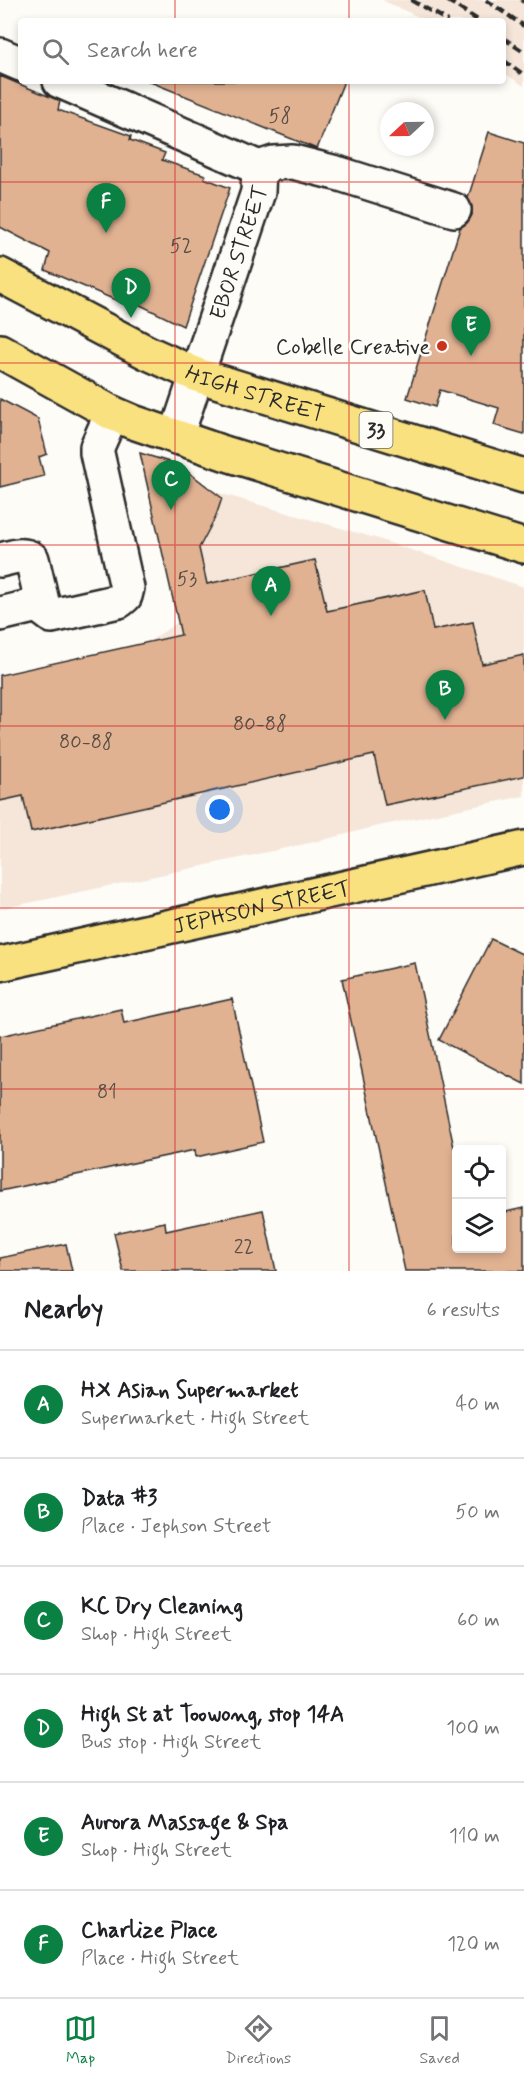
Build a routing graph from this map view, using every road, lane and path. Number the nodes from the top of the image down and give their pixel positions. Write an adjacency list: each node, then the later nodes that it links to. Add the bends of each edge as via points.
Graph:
1 (0, 55): 2 (lane)
2 (18, 63)
3 (67, 84): 4 (lane, EBOR STREET)
4 (259, 168): 5 (lane, via 293,162); 8 (lane, EBOR STREET, via 258,192)
5 (454, 210)
6 (0, 275): 8 (main road, HIGH STREET / 33)
7 (0, 351): 9 (main road)
8 (197, 375): 10 (lane, EBOR STREET); 11 (main road, HIGH STREET / 33)
9 (112, 413): 10 (main road); 14 (lane, via 97,453 127,588 125,596 119,601 52,616)
10 (176, 437): 12 (main road)
11 (524, 476)
12 (524, 546)
13 (10, 558): 14 (lane, via 28,556 32,560)
14 (42, 604): 15 (lane)
15 (0, 614)
16 (524, 848): 17 (main road, JEPHSON STREET)
17 (0, 964)

